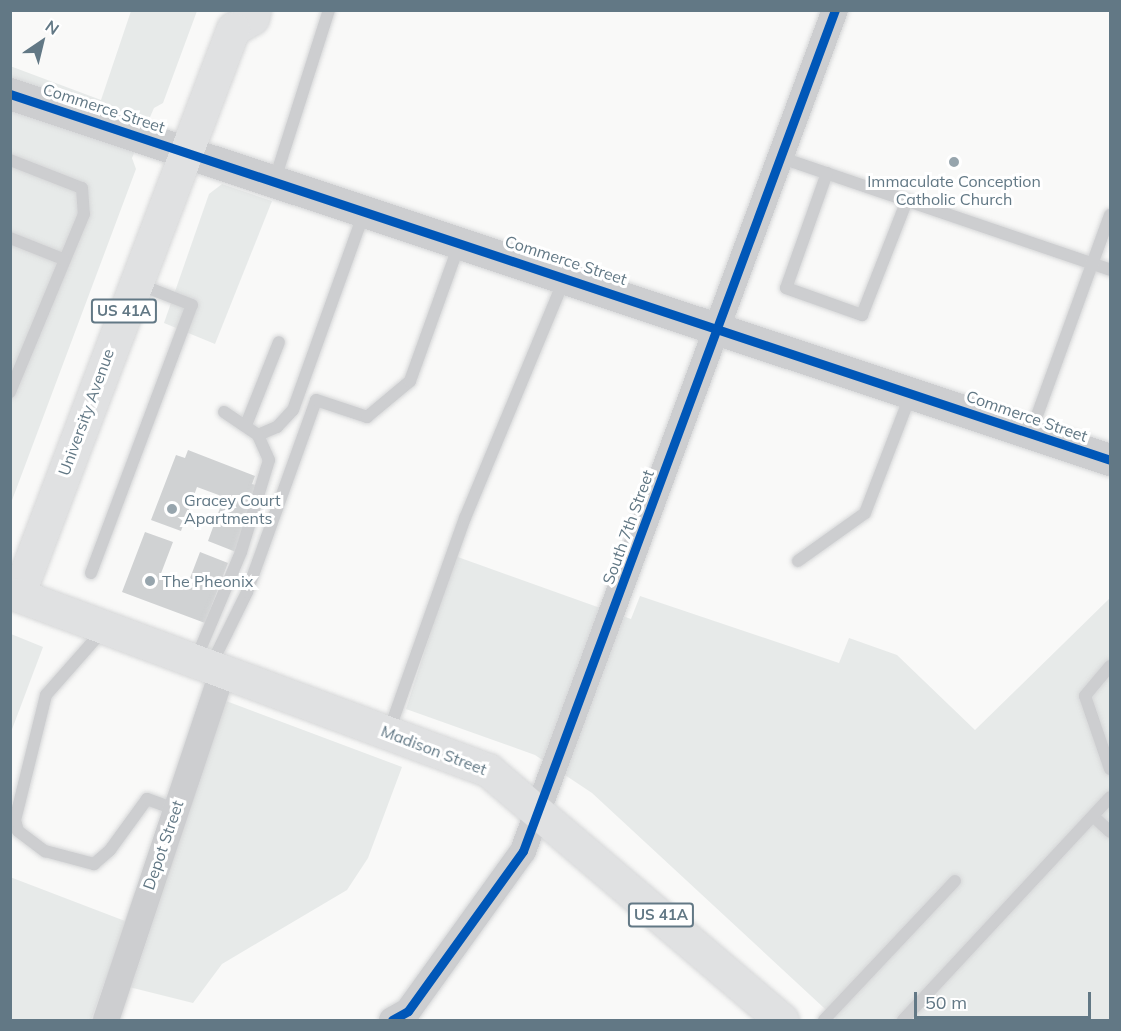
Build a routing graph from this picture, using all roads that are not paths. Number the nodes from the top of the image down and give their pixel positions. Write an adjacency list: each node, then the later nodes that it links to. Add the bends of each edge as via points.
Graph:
1 (329, 10): 9 (lane)
2 (835, 10): 6 (street, South 7th Street)
3 (236, 17): 5 (main road, University Avenue / US 41A)
4 (10, 94): 5 (street, Commerce Street)
5 (186, 150): 9 (street, Commerce Street); 19 (main road, University Avenue / US 41A)
6 (779, 157): 8 (lane); 20 (street, South 7th Street)
7 (10, 160): 15 (lane, via 82,188 84,214)
8 (827, 173): 10 (lane); 10 (lane, via 786,288 862,315)
9 (275, 179): 11 (street, Commerce Street)
10 (907, 200): 16 (lane)
11 (365, 210): 14 (street, Commerce Street); 27 (lane, via 293,410 277,427)
12 (1110, 216): 16 (lane)
13 (10, 238): 15 (lane)
14 (460, 241): 18 (street, Commerce Street); 33 (lane, via 410,381 367,417 316,400 247,592)
15 (63, 259): 22 (lane)
16 (1093, 264): 17 (lane); 26 (lane)
17 (1110, 270)
18 (566, 275): 20 (street, Commerce Street); 35 (lane, via 465,518)
19 (134, 283): 30 (lane, via 192,305); 31 (main road, University Avenue / US 41A)
20 (717, 326): 23 (street, Commerce Street); 39 (street, South 7th Street)
21 (279, 342): 25 (lane)
22 (10, 392)
23 (912, 393): 26 (street, Commerce Street); 29 (lane, via 865,513)
24 (224, 412): 25 (lane)
25 (246, 425): 27 (lane)
26 (1030, 433): 28 (street, Commerce Street)
27 (258, 435): 33 (lane, via 267,449 266,482)
28 (1110, 458)
29 (798, 561)
30 (91, 573)
31 (18, 594): 32 (main road, Madison Street / US 41A)
32 (106, 628): 33 (main road, Madison Street / US 41A); 38 (lane, via 46,695 15,820 18,831 45,851 94,864 110,850 147,799)
33 (210, 666): 35 (main road, Madison Street / US 41A); 38 (street, Depot Street)
34 (1110, 666): 36 (lane, via 1085,696)
35 (389, 733): 39 (main road, Madison Street / US 41A, via 488,770)
36 (1110, 769)
37 (1110, 797): 40 (lane)
38 (175, 809): 43 (street, Depot Street)
39 (540, 810): 44 (street, South 7th Street, via 523,851 408,1011); 45 (main road, Madison Street / US 41A)
40 (1093, 816): 41 (lane); 47 (lane)
41 (1110, 832)
42 (955, 881): 46 (lane)
43 (106, 1020)
44 (392, 1020)
45 (782, 1020)
46 (824, 1020)
47 (903, 1020)

